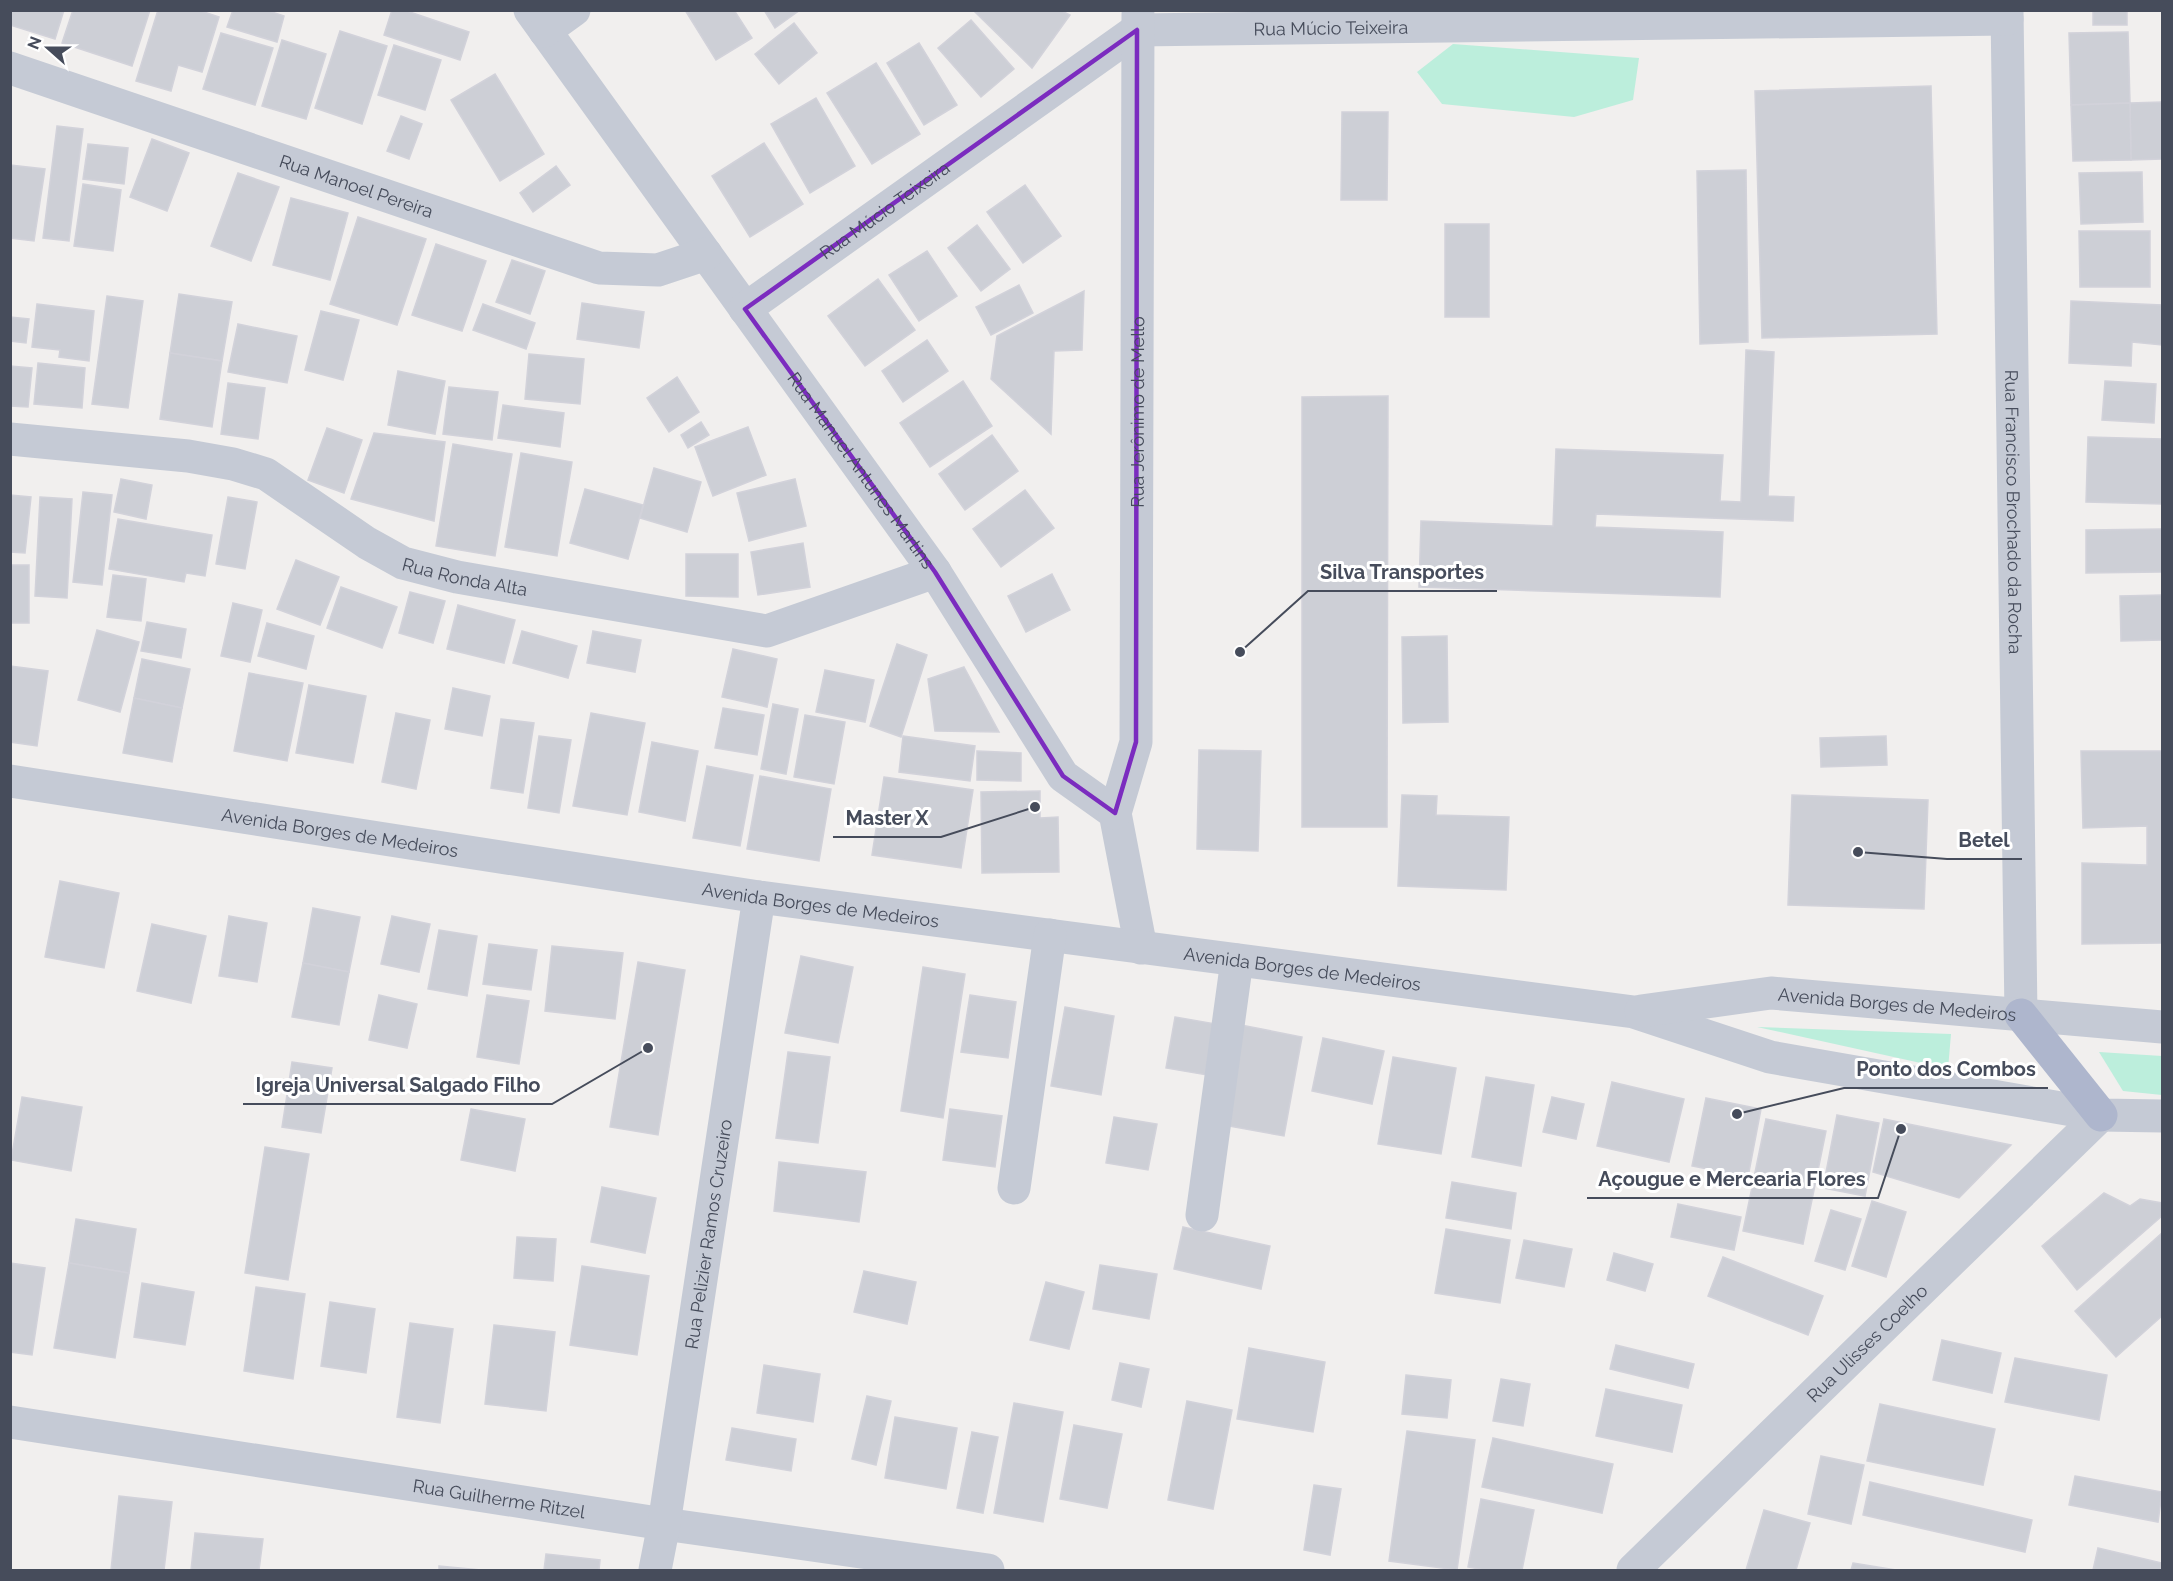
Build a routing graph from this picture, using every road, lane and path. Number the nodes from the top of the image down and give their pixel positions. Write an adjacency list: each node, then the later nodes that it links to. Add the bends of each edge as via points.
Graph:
1 (574, 10): 4 (street)
2 (2007, 15): 3 (street, Rua Múcio Teixeira); 17 (street, Rua Francisco Brochado da Rocha)
3 (1137, 20): 7 (street, Rua Múcio Teixeira); 11 (street, Rua Jerônimo de Mello, via 1136,742)
4 (538, 21): 6 (street, Rua Manuel Antunes Martins)
5 (10, 68): 6 (street, Rua Manoel Pereira, via 599,267 658,270)
6 (706, 254): 7 (street, Rua Manuel Antunes Martins)
7 (746, 309): 9 (street, Rua Manuel Antunes Martins)
8 (10, 439): 9 (street, Rua Ronda Alta, via 233,464 266,474 403,563 457,577 767,631)
9 (934, 572): 11 (street, Rua Manuel Antunes Martins, via 1063,776)
10 (10, 781): 12 (street, Avenida Borges de Medeiros)
11 (1115, 813): 14 (street)
12 (759, 897): 13 (street, Avenida Borges de Medeiros); 24 (street, Rua Pelizier Ramos Cruzeiro)
13 (1050, 935): 14 (street, Avenida Borges de Medeiros); 21 (street)
14 (1141, 948): 15 (street, Avenida Borges de Medeiros)
15 (1237, 960): 16 (street, Avenida Borges de Medeiros); 22 (street)
16 (1634, 1012): 17 (street, Avenida Borges de Medeiros, via 1771,993); 19 (street, Avenida Borges de Medeiros, via 1770,1057)
17 (2021, 1015): 18 (street, Avenida Borges de Medeiros); 19 (main road)
18 (2163, 1027)
19 (2101, 1114): 20 (street, Avenida Borges de Medeiros); 27 (street, Rua Ulisses Coelho)
20 (2163, 1116)
21 (1014, 1188)
22 (1202, 1215)
23 (10, 1422): 24 (street, Rua Guilherme Ritzel)
24 (664, 1524): 25 (street, Rua Pelizier Ramos Cruzeiro); 26 (street, Rua Guilherme Ritzel)
25 (655, 1570)
26 (988, 1570)
27 (1633, 1570)

